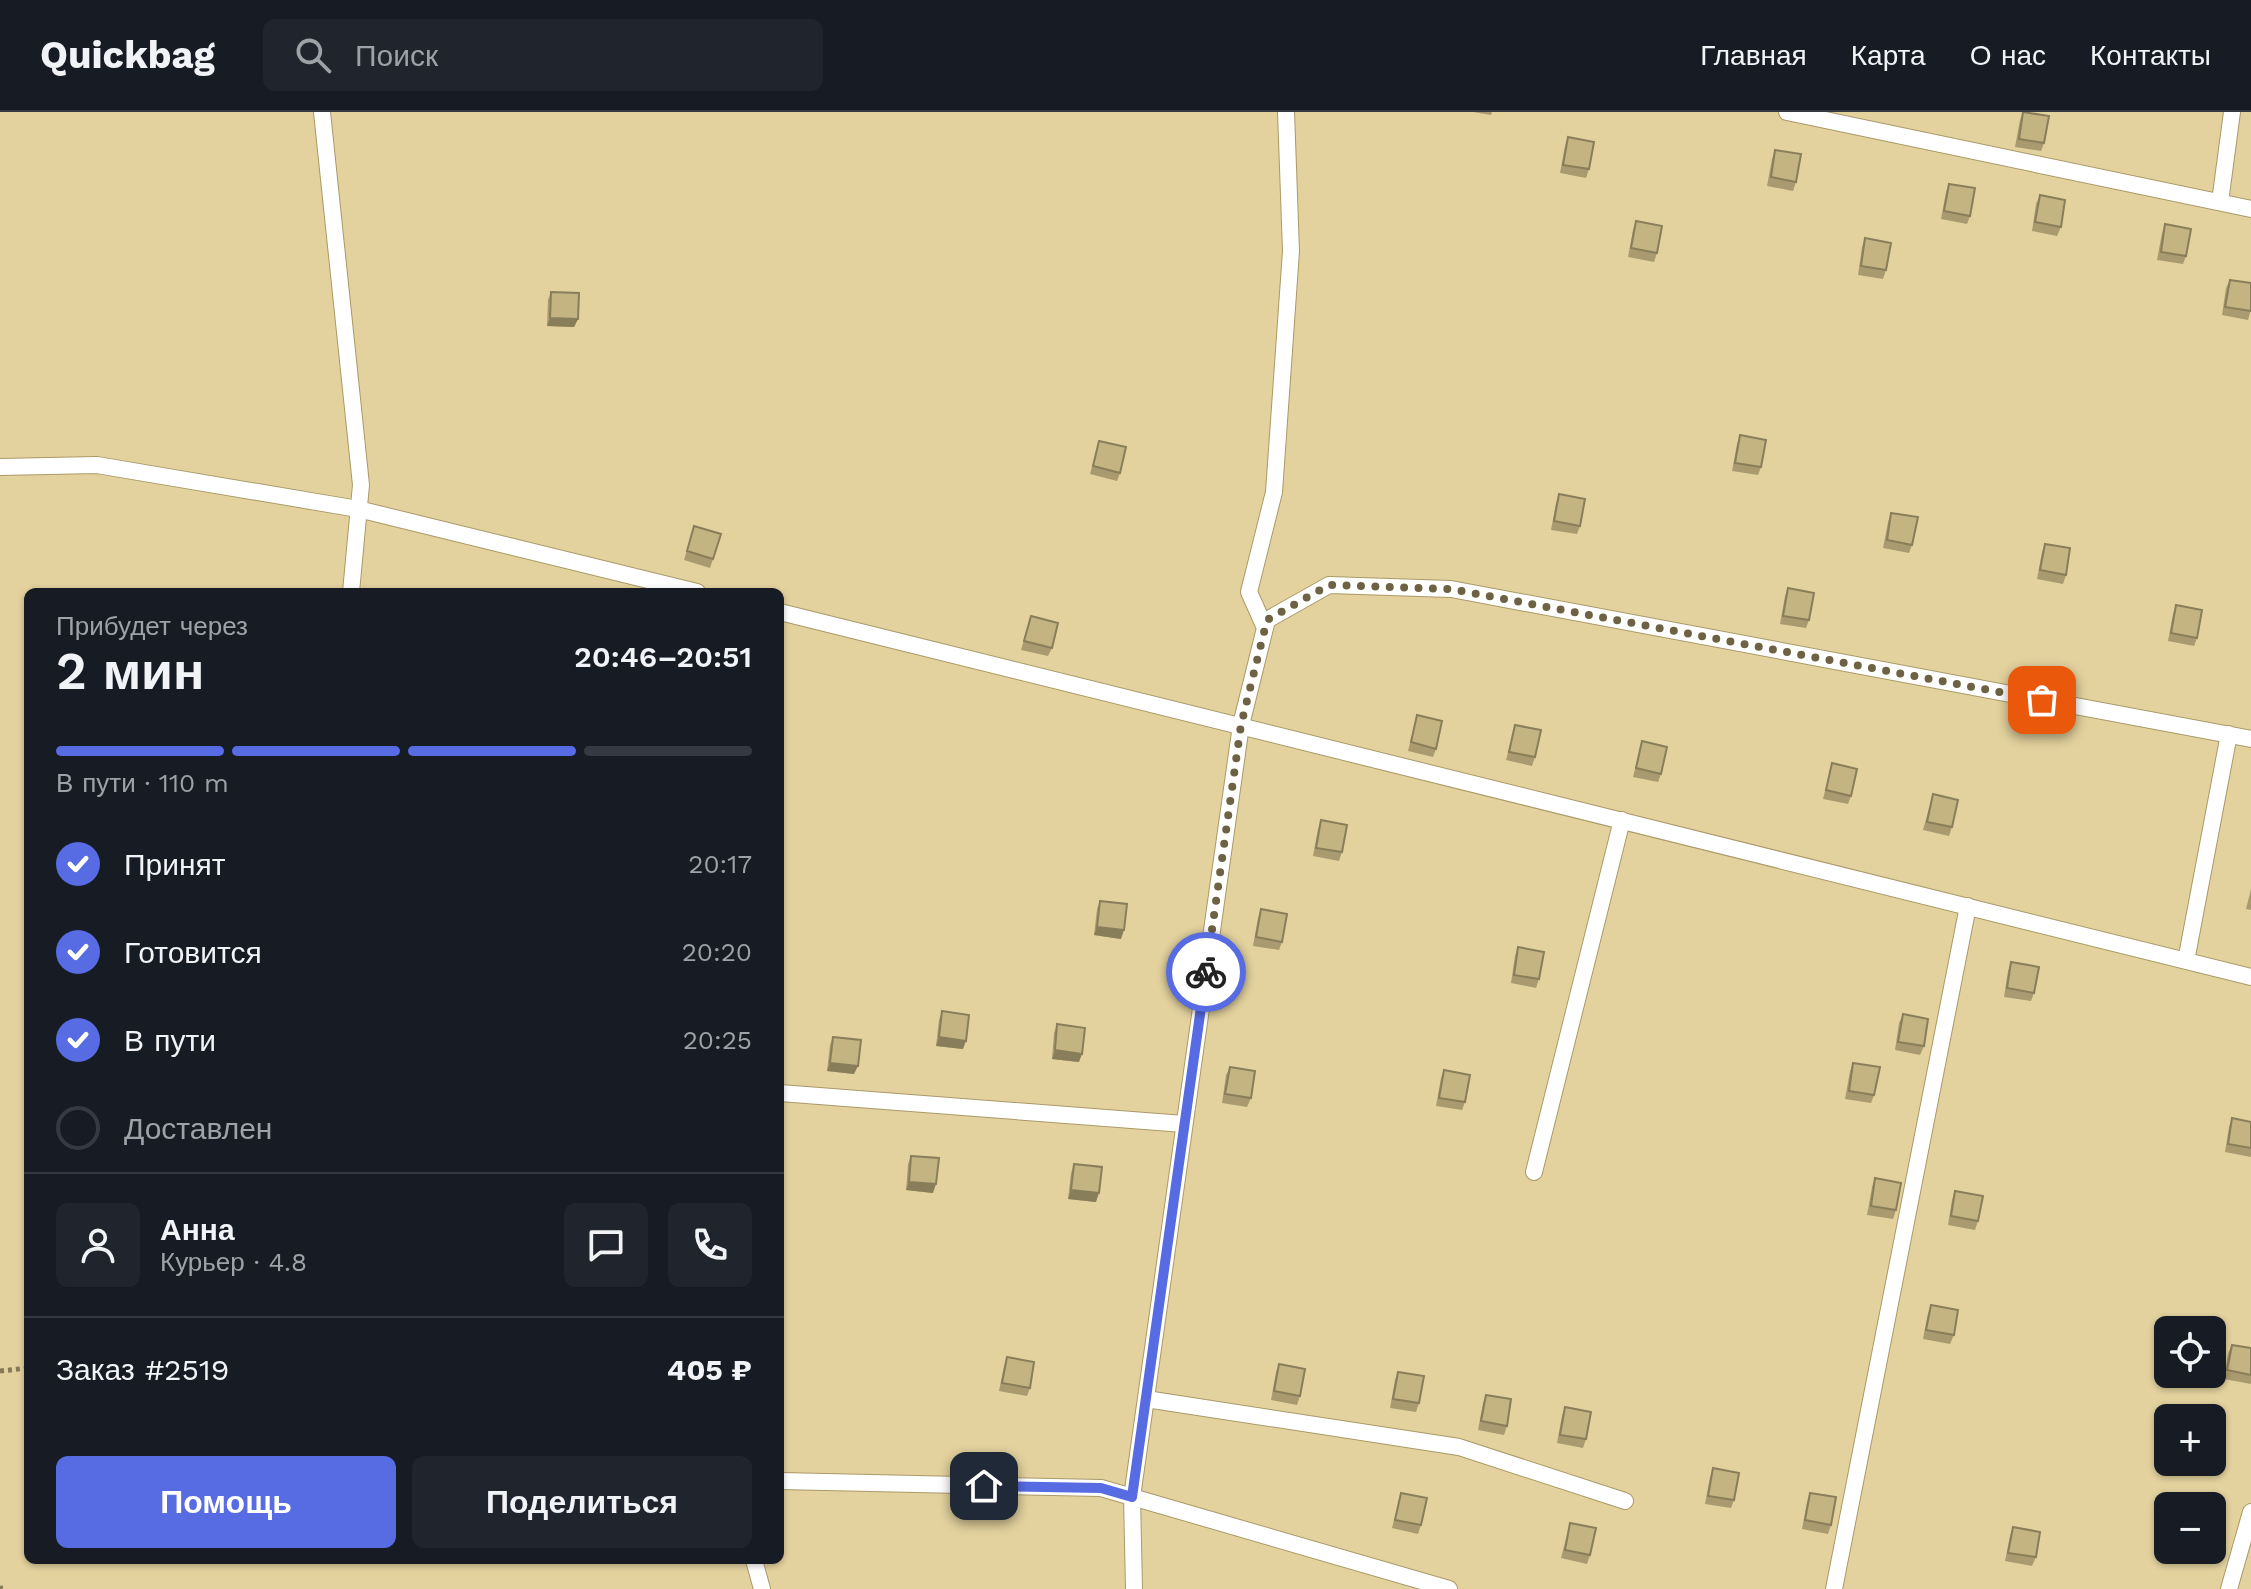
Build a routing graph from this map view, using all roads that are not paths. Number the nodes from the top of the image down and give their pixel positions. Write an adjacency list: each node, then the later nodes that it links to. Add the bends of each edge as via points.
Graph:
1 (322, 112): 8 (lane, via 361,485)
2 (1286, 112): 12 (lane, via 1291,251 1274,492 1249,592)
3 (1787, 112): 5 (lane)
4 (2232, 112): 5 (lane)
5 (2220, 202): 6 (lane)
6 (2251, 209)
7 (0, 467): 8 (lane, via 97,465)
8 (358, 509): 9 (lane); 10 (lane)
9 (351, 588)
10 (681, 588)
11 (784, 613): 13 (lane)
12 (1265, 628): 13 (lane); 14 (lane, via 1267,620 1329,585 1451,589)
13 (1241, 725): 16 (lane); 21 (lane)
14 (2229, 734): 15 (lane); 18 (lane)
15 (2251, 739)
16 (1622, 820): 17 (lane); 22 (lane)
17 (1968, 906): 18 (lane); 32 (lane)
18 (2186, 961): 19 (lane)
19 (2251, 977)
20 (784, 1093): 21 (lane)
21 (1184, 1124): 23 (lane)
22 (1534, 1172)
23 (1146, 1399): 25 (lane); 26 (lane, via 1459,1447)
24 (784, 1481): 25 (lane, via 1101,1488)
25 (1132, 1497): 30 (lane); 31 (lane)
26 (1625, 1501)
27 (2251, 1512): 33 (lane)
28 (755, 1564): 29 (lane)
29 (762, 1589)
30 (1134, 1589)
31 (1449, 1589)
32 (1834, 1589)
33 (2229, 1589)

